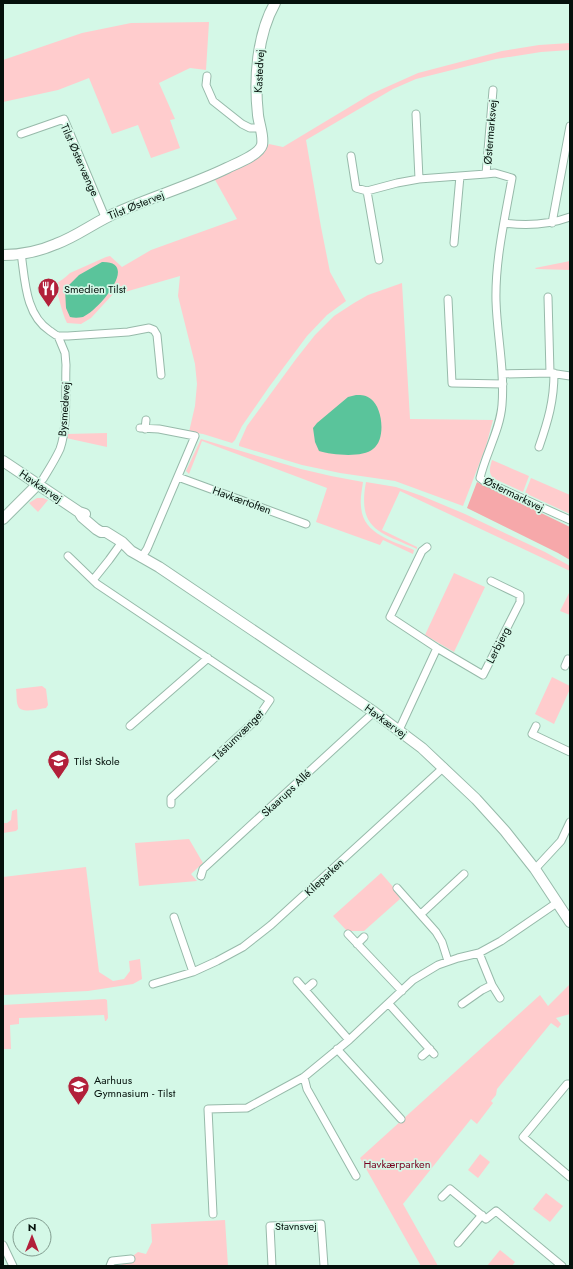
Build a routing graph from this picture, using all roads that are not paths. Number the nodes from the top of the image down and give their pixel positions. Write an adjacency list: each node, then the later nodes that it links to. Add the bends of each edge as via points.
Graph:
1 (275, 3): 6 (street, Kastedvej, via 264,28 259,56 257,93)
2 (207, 76): 6 (street, via 206,85 213,101 242,124 250,128)
3 (493, 90): 10 (street, Østermarksvej)
4 (416, 114): 12 (street)
5 (570, 126): 16 (street)
6 (260, 128): 8 (street, Kastedvej)
7 (21, 134): 14 (street, Tilst Østervænge, via 64,119)
8 (262, 142): 14 (street, Tilst Østervej, via 259,150 232,166)
9 (351, 156): 13 (street, via 356,188)
10 (486, 174): 11 (street, Østermarksvej); 17 (street, Østermarksvej, via 496,173 512,178)
11 (460, 176): 12 (street, Østermarksvej); 18 (street)
12 (419, 179): 13 (street, Østermarksvej)
13 (367, 191): 21 (street)
14 (105, 217): 19 (street, Tilst Østervej, via 58,244)
15 (570, 217): 16 (street)
16 (552, 222): 17 (street, via 527,225)
17 (504, 223): 26 (street, Østermarksvej, via 496,300)
18 (454, 243)
19 (21, 253): 20 (street, Tilst Østervej); 24 (street, via 30,305 46,328)
20 (3, 255)
21 (379, 260)
22 (548, 297): 25 (street)
23 (448, 299): 29 (street, via 452,383)
24 (58, 336): 27 (street, via 128,332 149,328 157,335); 34 (street, Bysmedevej, via 65,353 66,364 64,433 55,460)
25 (552, 373): 26 (street); 28 (street); 31 (street, via 552,406)
26 (502, 374): 29 (street, Østermarksvej)
27 (161, 375)
28 (570, 376)
29 (503, 384): 36 (street, Østermarksvej, via 502,406 496,433 480,478)
30 (146, 420): 33 (street, via 143,429 159,429 195,436)
31 (539, 447)
32 (3, 461): 34 (street, Havkærvej)
33 (178, 477): 37 (street, Havkærtoften); 41 (street)
34 (41, 482): 35 (street); 38 (street, Havkærvej, via 80,512 104,526 106,532)
35 (3, 519)
36 (570, 520)
37 (306, 524)
38 (122, 542): 41 (street, Havkærvej, via 134,546); 42 (street)
39 (427, 547): 44 (street, Lerbjerg, via 422,551 390,617)
40 (68, 556): 42 (street, Tåstumvænget)
41 (143, 556): 48 (street, Havkærvej)
42 (93, 580): 45 (street, Tåstumvænget)
43 (490, 580): 44 (street, Lerbjerg, via 520,595 520,602 483,675)
44 (437, 648): 51 (street)
45 (208, 658): 49 (street); 54 (street, Tåstumvænget, via 270,700 257,719 171,798)
46 (570, 660): 47 (street, via 568,659)
47 (565, 666)
48 (374, 712): 51 (street, Havkærvej); 58 (street, Skaarups Allé, via 202,869)
49 (130, 726)
50 (536, 726): 52 (street, via 532,734)
51 (399, 730): 53 (street, Havkærvej)
52 (570, 752)
53 (444, 767): 56 (street, Havkærvej, via 505,831); 69 (street, Kileparken, via 271,926 243,947)
54 (171, 804)
55 (570, 822): 56 (street, via 561,841)
56 (535, 869): 60 (street, Havkærvej)
57 (464, 874): 61 (street)
58 (201, 876)
59 (397, 888): 61 (street)
60 (558, 902): 63 (street, Havkærvej); 67 (street)
61 (421, 914): 68 (street, via 442,942)
62 (174, 917): 69 (street)
63 (570, 922)
64 (348, 934): 66 (street)
65 (364, 937): 66 (street)
66 (357, 944): 75 (street)
67 (479, 953): 68 (street); 73 (street)
68 (448, 961): 75 (street, via 424,973)
69 (194, 972): 72 (street, Kileparken)
70 (297, 981): 74 (street)
71 (313, 983): 74 (street)
72 (153, 984)
73 (492, 985): 76 (street); 78 (street)
74 (305, 990): 79 (street)
75 (402, 991): 77 (street)
76 (500, 998)
77 (389, 1004): 79 (street); 81 (street, via 432,1052)
78 (462, 1004)
79 (349, 1040): 80 (street)
80 (338, 1049): 82 (street); 84 (street, via 384,1105)
81 (422, 1056)
82 (304, 1077): 85 (street, via 307,1089); 88 (street, via 247,1108 208,1109)
83 (570, 1084): 86 (street, via 567,1084 522,1137)
84 (401, 1119)
85 (356, 1176)
86 (570, 1177)
87 (442, 1197): 89 (street, via 450,1188)
88 (213, 1214)
89 (482, 1215): 90 (street); 97 (street, via 486,1219 496,1211)
90 (458, 1243)
91 (3, 1245): 93 (street)
92 (131, 1260): 94 (street, via 112,1261)
93 (13, 1266)
94 (110, 1266)
95 (272, 1266): 96 (street, Stavnsvej, via 270,1226 321,1224)
96 (324, 1266)
97 (562, 1266)

